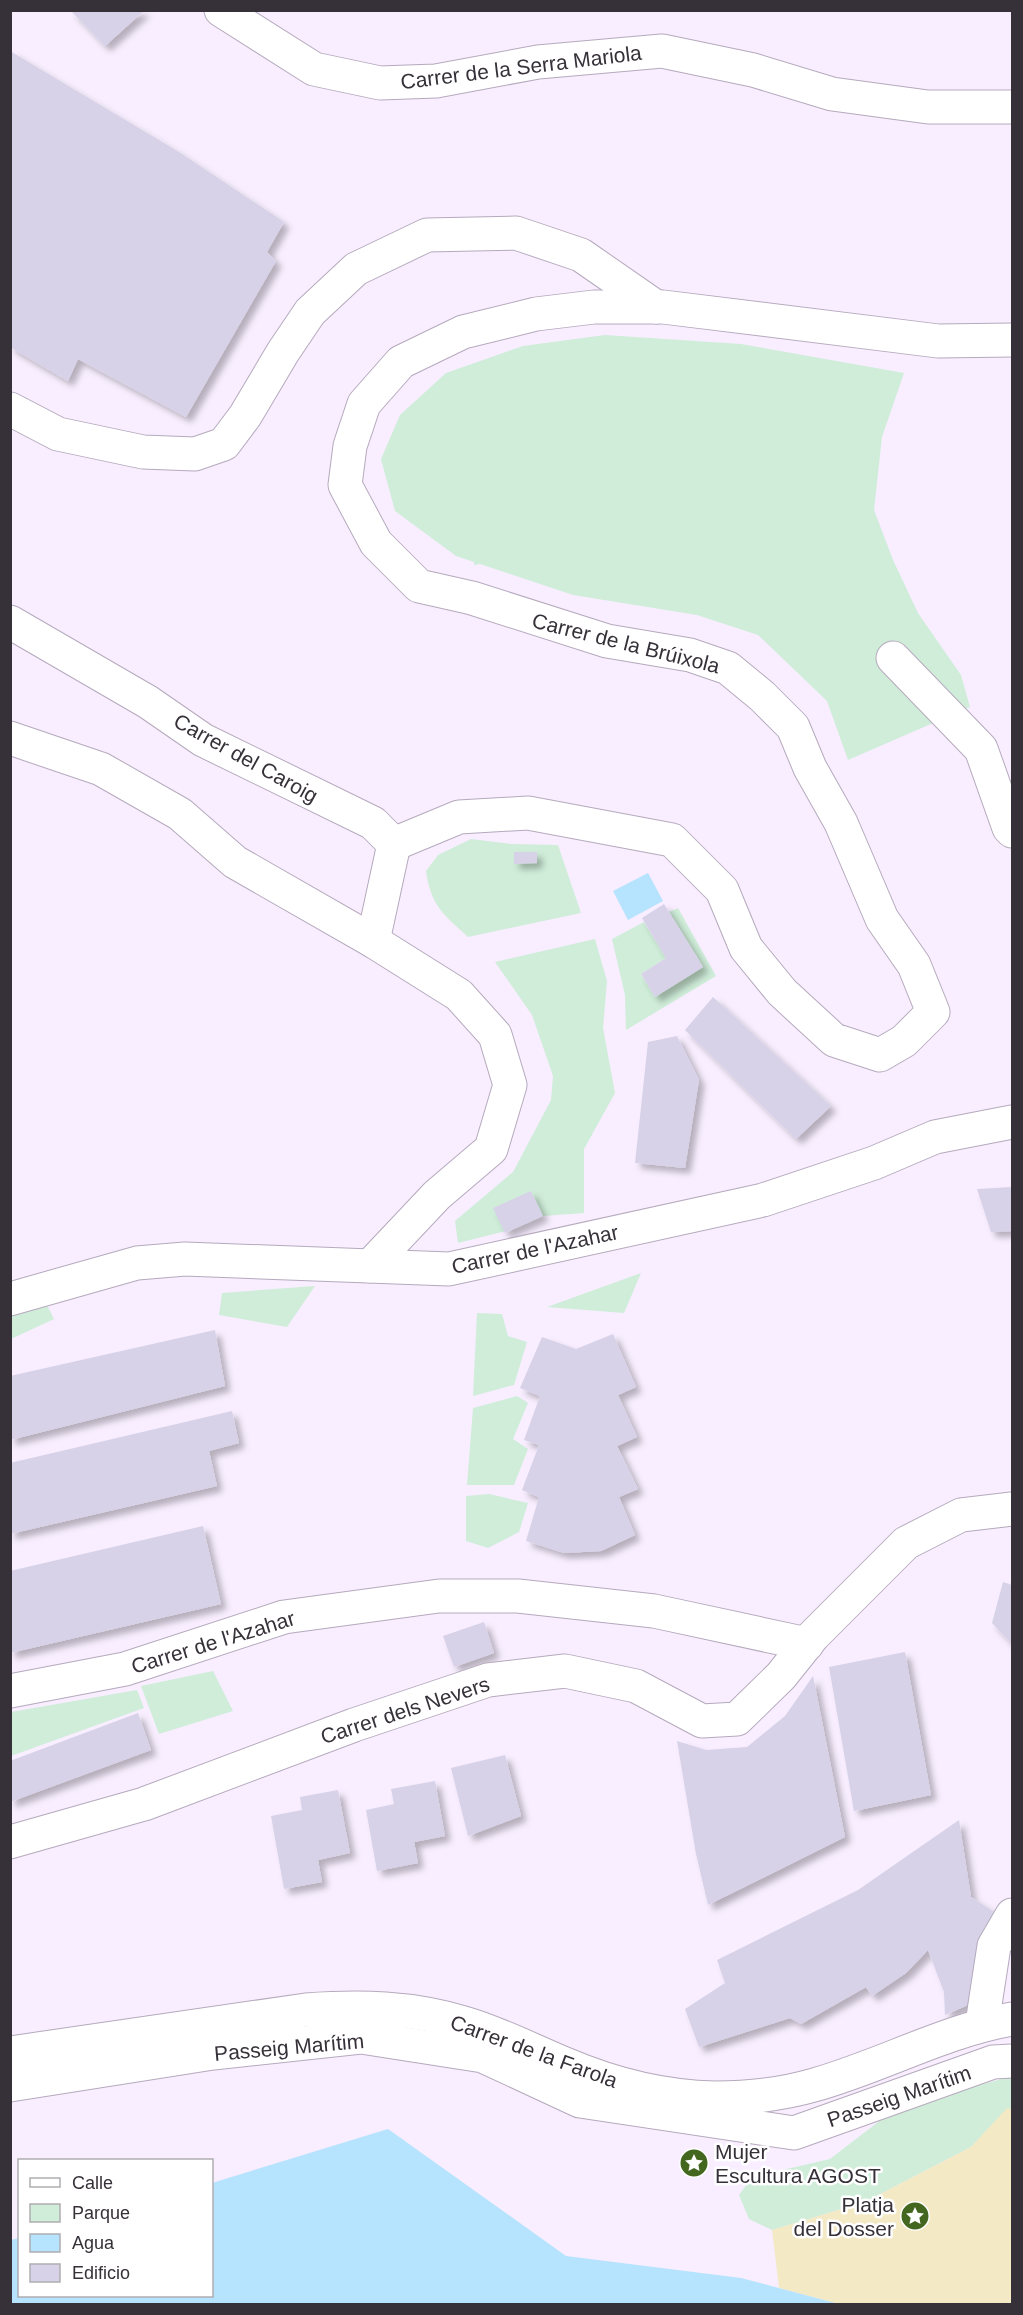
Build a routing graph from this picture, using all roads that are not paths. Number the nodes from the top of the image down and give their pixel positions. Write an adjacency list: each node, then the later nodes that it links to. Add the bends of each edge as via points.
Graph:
1 (221, 10): 2 (street, Carrer de la Serra Mariola, via 314,69 380,83 436,81 538,62 662,51 753,70 832,94 928,107)
2 (1012, 107)
3 (656, 307): 4 (street, Carrer de la Brúixola, via 938,341); 5 (street, via 581,255 516,233 427,235 356,269 310,312 224,444 195,454 143,452 58,434); 10 (street, Carrer de la Brúixola, via 594,307 536,314 463,332 401,362 364,404 350,446 345,485 376,543 418,586 472,598 607,641 690,655 728,668 762,696 793,727 810,768 841,823 882,919 914,965 933,1012 904,1041 880,1055 834,1040 782,992 746,948 722,890 672,840 528,813 459,817)
4 (1012, 340)
5 (10, 409)
6 (10, 622): 10 (street, Carrer del Caroig, via 148,702 203,740 373,824)
7 (893, 658): 9 (street, via 981,749)
8 (10, 738): 11 (street, via 101,769 180,814 235,862)
9 (1012, 831)
10 (394, 844): 11 (street)
11 (373, 941): 13 (street, via 459,995 495,1035 510,1085 491,1149 437,1195)
12 (1012, 1122): 13 (street, Carrer de l'Azahar, via 935,1137 874,1163 763,1200 668,1222 449,1269)
13 (370, 1266): 14 (street, Carrer de l'Azahar, via 185,1259 136,1263)
14 (10, 1299)
15 (1012, 1509): 16 (street, Carrer dels Nevers, via 961,1515 906,1543)
16 (807, 1644): 17 (street, Carrer de l'Azahar, via 654,1611 518,1596 439,1596 284,1617 125,1669); 18 (street, Carrer dels Nevers, via 737,1719 702,1721 636,1686 565,1671 488,1680 354,1725 144,1804)
17 (10, 1691)
18 (10, 1842)
19 (1012, 1915): 20 (street, via 994,1946)
20 (997, 2022): 21 (street, Carrer de la Farola, via 813,2086 715,2098 665,2094 615,2082 465,2023 392,2008 306,2010)
21 (10, 2053)
22 (1012, 2061): 23 (street, Passeig Marítim, via 993,2062 794,2133 580,2102 483,2056 361,2037 213,2053)
23 (10, 2085)

